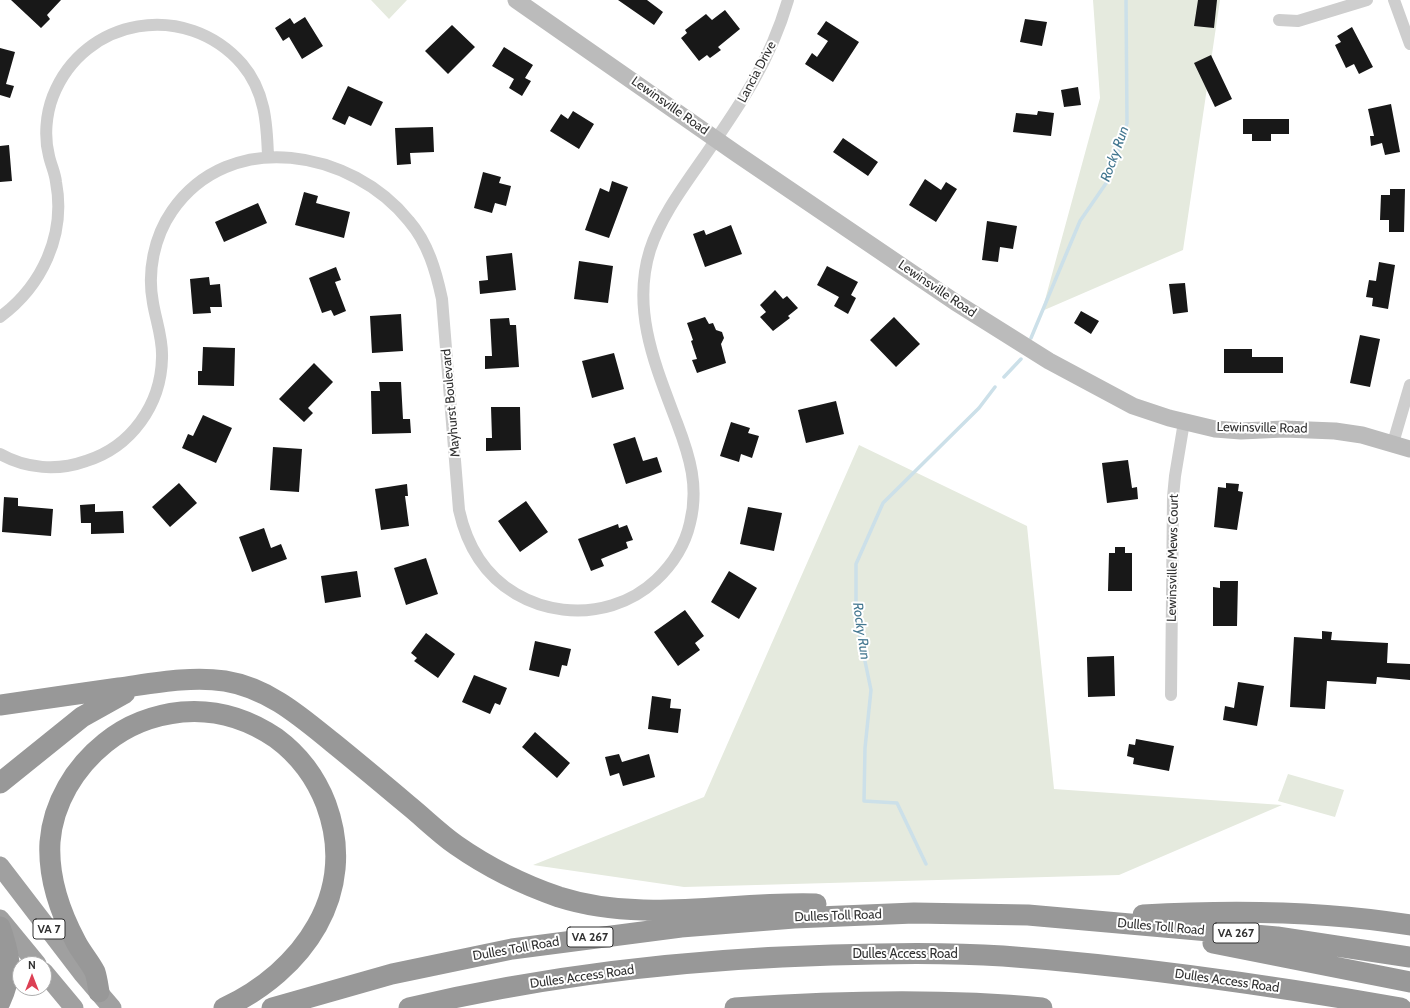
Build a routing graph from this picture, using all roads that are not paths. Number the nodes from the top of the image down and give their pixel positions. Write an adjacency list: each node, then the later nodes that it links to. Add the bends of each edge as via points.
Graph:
1 (516, 0): 7 (main road, Lewinsville Road)
2 (788, 0): 7 (street, Lancia Drive, via 765,63)
3 (1367, 0): 5 (street, via 1298,21)
4 (1394, 0): 6 (street)
5 (1279, 20)
6 (1410, 44)
7 (717, 139): 8 (street, Mayhurst Boulevard, via 659,228 644,274 644,320 648,345 691,463 694,490 690,524 675,558 649,586 616,604 599,610 579,612 540,605 507,588 480,561 468,539 459,510 442,299 431,258 418,234 396,206 360,178 321,162); 11 (main road, Lewinsville Road, via 948,297 1049,361 1133,406)
8 (268, 157): 9 (street, via 267,121 257,87 247,70 220,43 188,28 151,23 132,26 94,43 81,54 61,80 48,116 48,154 56,182 58,202 57,222 47,260 25,295); 14 (street, Mayhurst Boulevard, via 230,165 209,176 185,195 162,228 152,265 151,286 161,339 160,376 151,404 138,425 112,449 79,464 40,467 22,464)
9 (0, 317)
10 (1410, 385): 12 (street)
11 (1184, 422): 12 (main road, Lewinsville Road, via 1215,429 1241,431 1335,431 1362,434); 16 (street, Lewinsville Mews Court, via 1173,497)
12 (1393, 443): 13 (main road, Lewinsville Road)
13 (1410, 449)
14 (0, 454)
15 (152, 683): 17 (highway); 18 (highway, via 108,701 82,717); 20 (highway, via 190,679 227,681 274,699 308,721 456,845 520,881 558,897 624,910 670,911 801,903)
16 (1171, 694)
17 (0, 705)
18 (0, 783)
19 (0, 866): 29 (highway, VA 7)
20 (914, 914): 21 (highway, Dulles Toll Road / VA 267, via 996,914); 34 (highway, Dulles Toll Road / VA 267, via 764,920 576,939 420,967)
21 (1060, 918): 23 (highway, via 1194,912 1318,915); 26 (highway, Dulles Toll Road / VA 267, via 1277,937); 28 (highway, via 1207,942)
22 (0, 919): 25 (highway, VA 7)
23 (1410, 925)
24 (0, 926): 30 (highway, via 10,961 6,989)
25 (30, 956)
26 (1410, 957)
27 (52, 982): 31 (highway)
28 (1410, 982)
29 (100, 992): 32 (highway, VA 7); 33 (highway, via 95,973 76,942 55,892 50,841 60,804 71,781 85,761 123,730 153,717 204,712 235,717 252,724 280,741 301,761 316,782 330,814 336,856 330,896 321,918 292,962 268,982)
30 (0, 1002)
31 (74, 1008)
32 (112, 1008)
33 (224, 1008)
34 (272, 1008)
35 (409, 1008): 38 (highway, Dulles Access Road, via 546,981 687,963 787,956 906,953 1002,956 1243,981)
36 (735, 1008): 37 (highway, via 888,1002)
37 (1042, 1008)
38 (1401, 1008)

